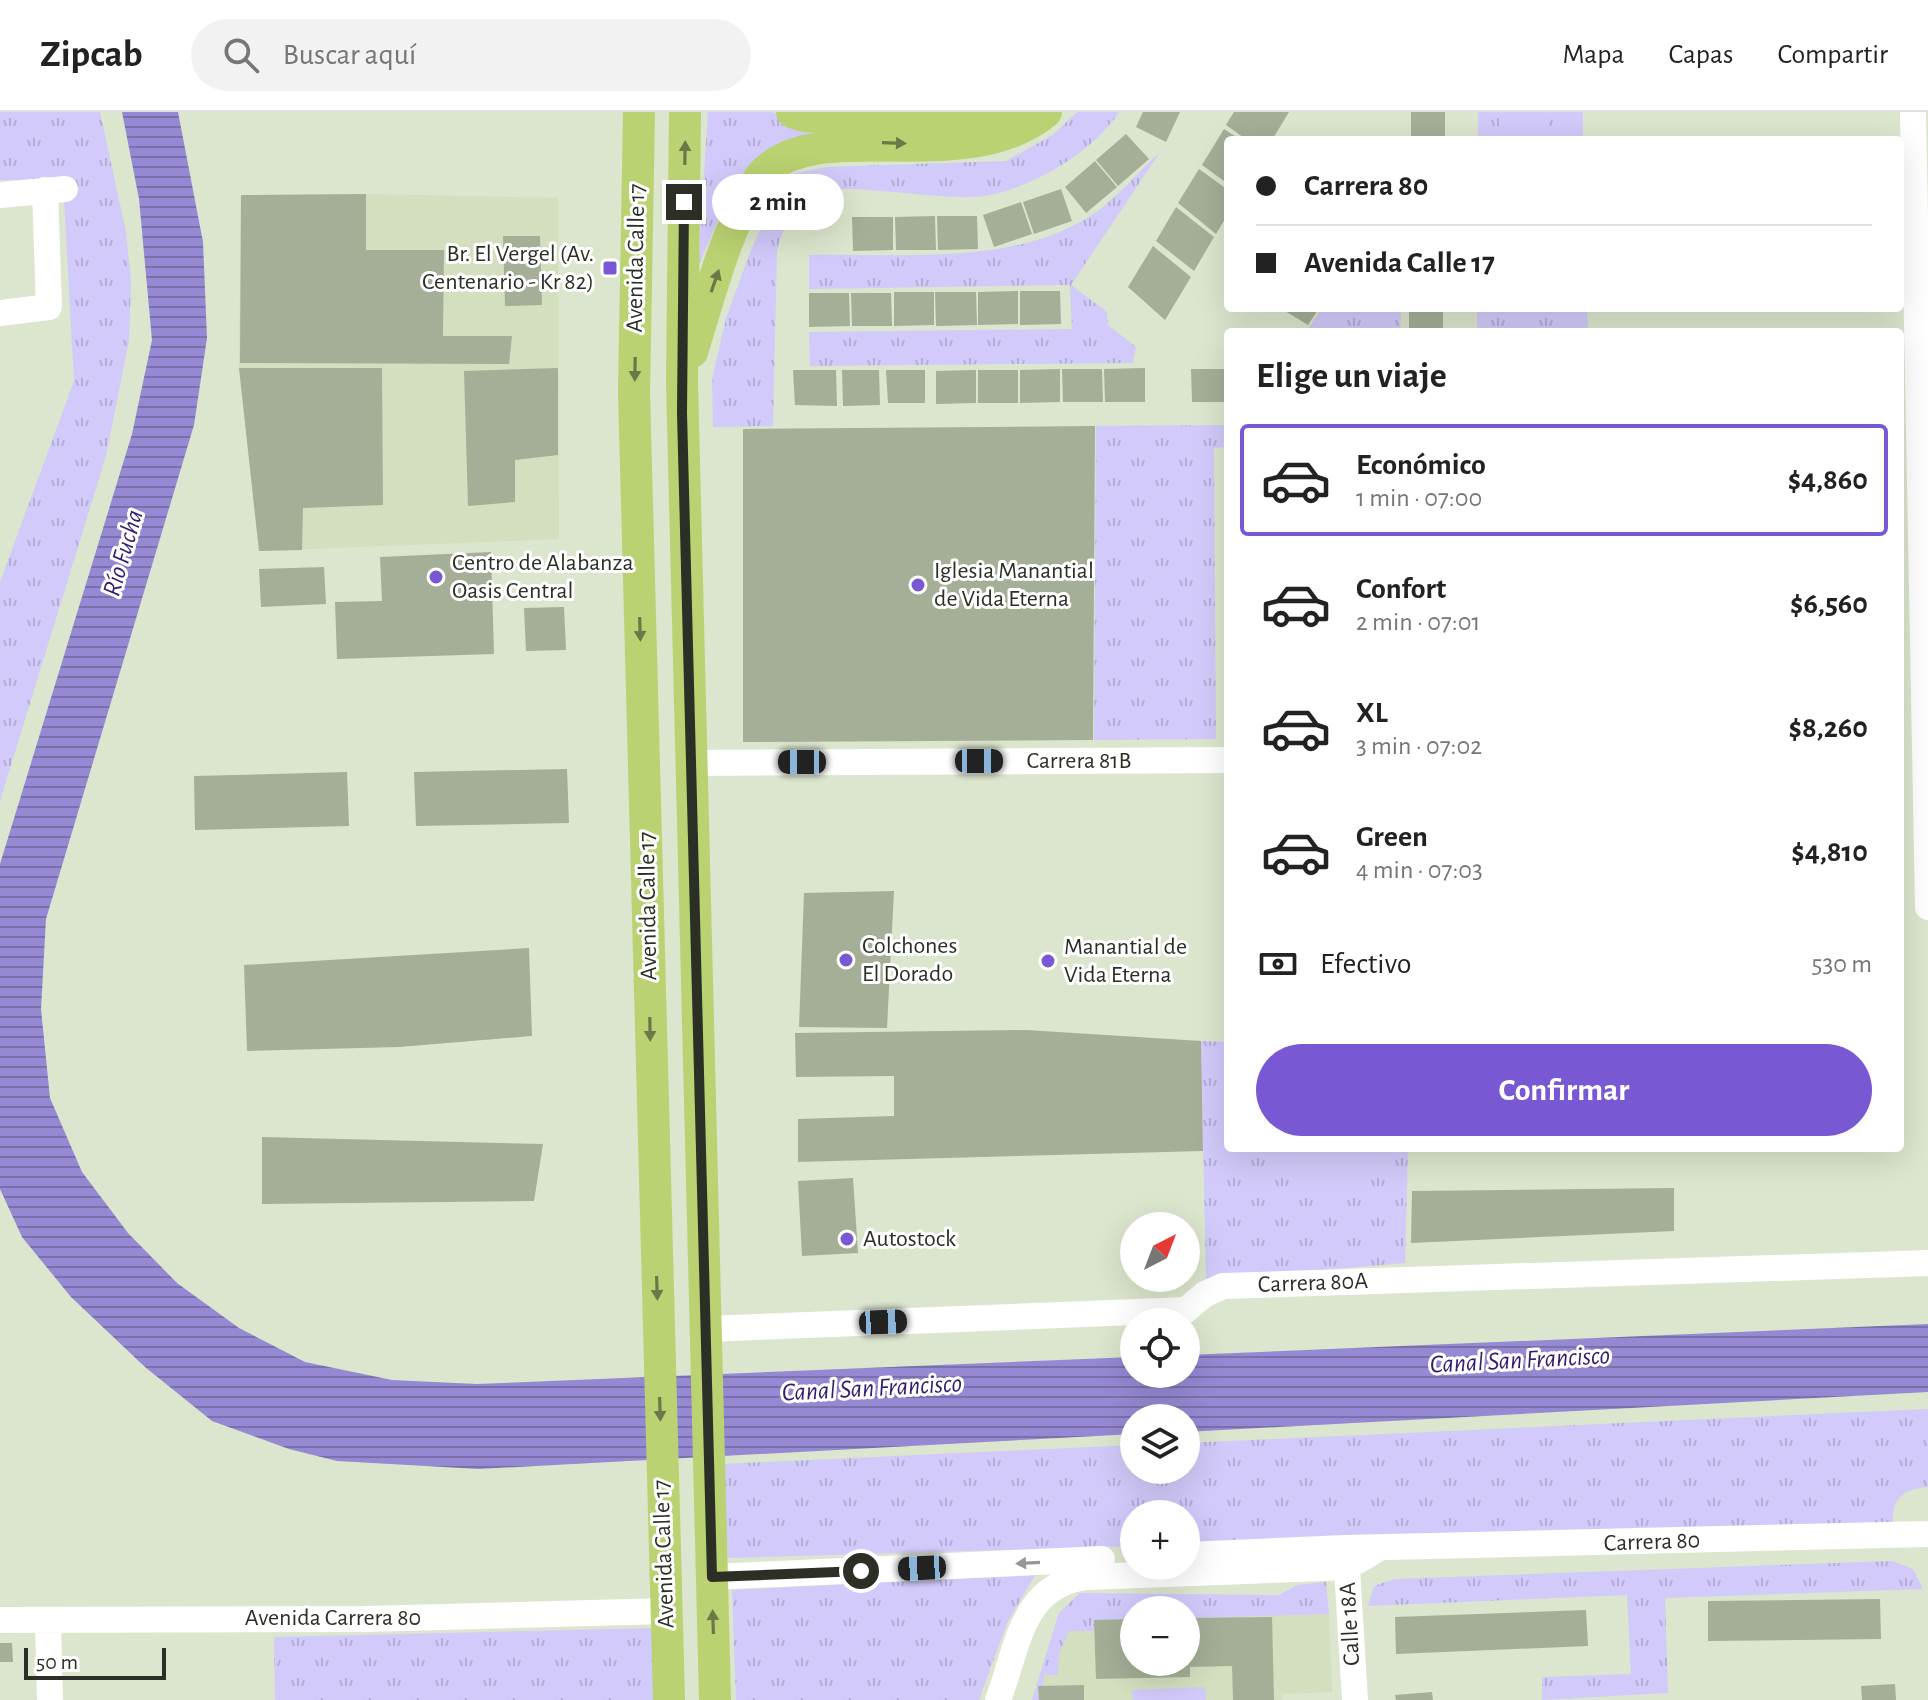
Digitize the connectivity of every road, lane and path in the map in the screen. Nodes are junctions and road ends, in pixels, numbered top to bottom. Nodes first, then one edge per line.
1 (685, 112) edge
2 (792, 112) edge
3 (999, 112) edge
4 (1046, 112) edge
5 (1913, 112) edge
6 (638, 116) edge
7 (0, 195) edge
8 (0, 313) edge
9 (682, 382) junction
10 (1916, 418) edge
11 (1924, 456) edge
12 (1224, 760) edge
13 (691, 763) junction
14 (1913, 763) edge
15 (1928, 907) edge
16 (1928, 1263) edge
17 (706, 1340) junction
18 (1928, 1534) edge
19 (1200, 1555) edge
20 (1346, 1557) junction
21 (1120, 1559) edge
22 (712, 1577) junction
23 (666, 1611) junction
24 (0, 1620) edge
25 (48, 1620) junction
26 (50, 1700) edge
27 (669, 1700) edge
28 (715, 1700) edge
29 (998, 1700) edge
30 (1355, 1700) edge

9 -> 1 main road, Avenida Calle 17
2 - 3 main road
9 -> 4 main road
5 - 10 street
6 -> 23 main road, Avenida Calle 17
7 - 8 street
9 - 13 main road, Avenida Calle 17
10 - 11 street
11 - 14 street
12 - 13 street, Carrera 81B
13 - 17 main road, Avenida Calle 17
14 - 15 street
16 - 17 street, Carrera 80A
17 - 22 main road, Avenida Calle 17
18 - 20 street, Carrera 80
19 - 20 street, Carrera 80
20 - 29 street, Carrera 80
20 - 30 street, Calle 18A
21 -> 22 street
28 -> 22 main road, Avenida Calle 17
23 - 25 street, Avenida Carrera 80
23 - 27 main road, Avenida Calle 17
24 - 25 street, Avenida Carrera 80
25 - 26 street

